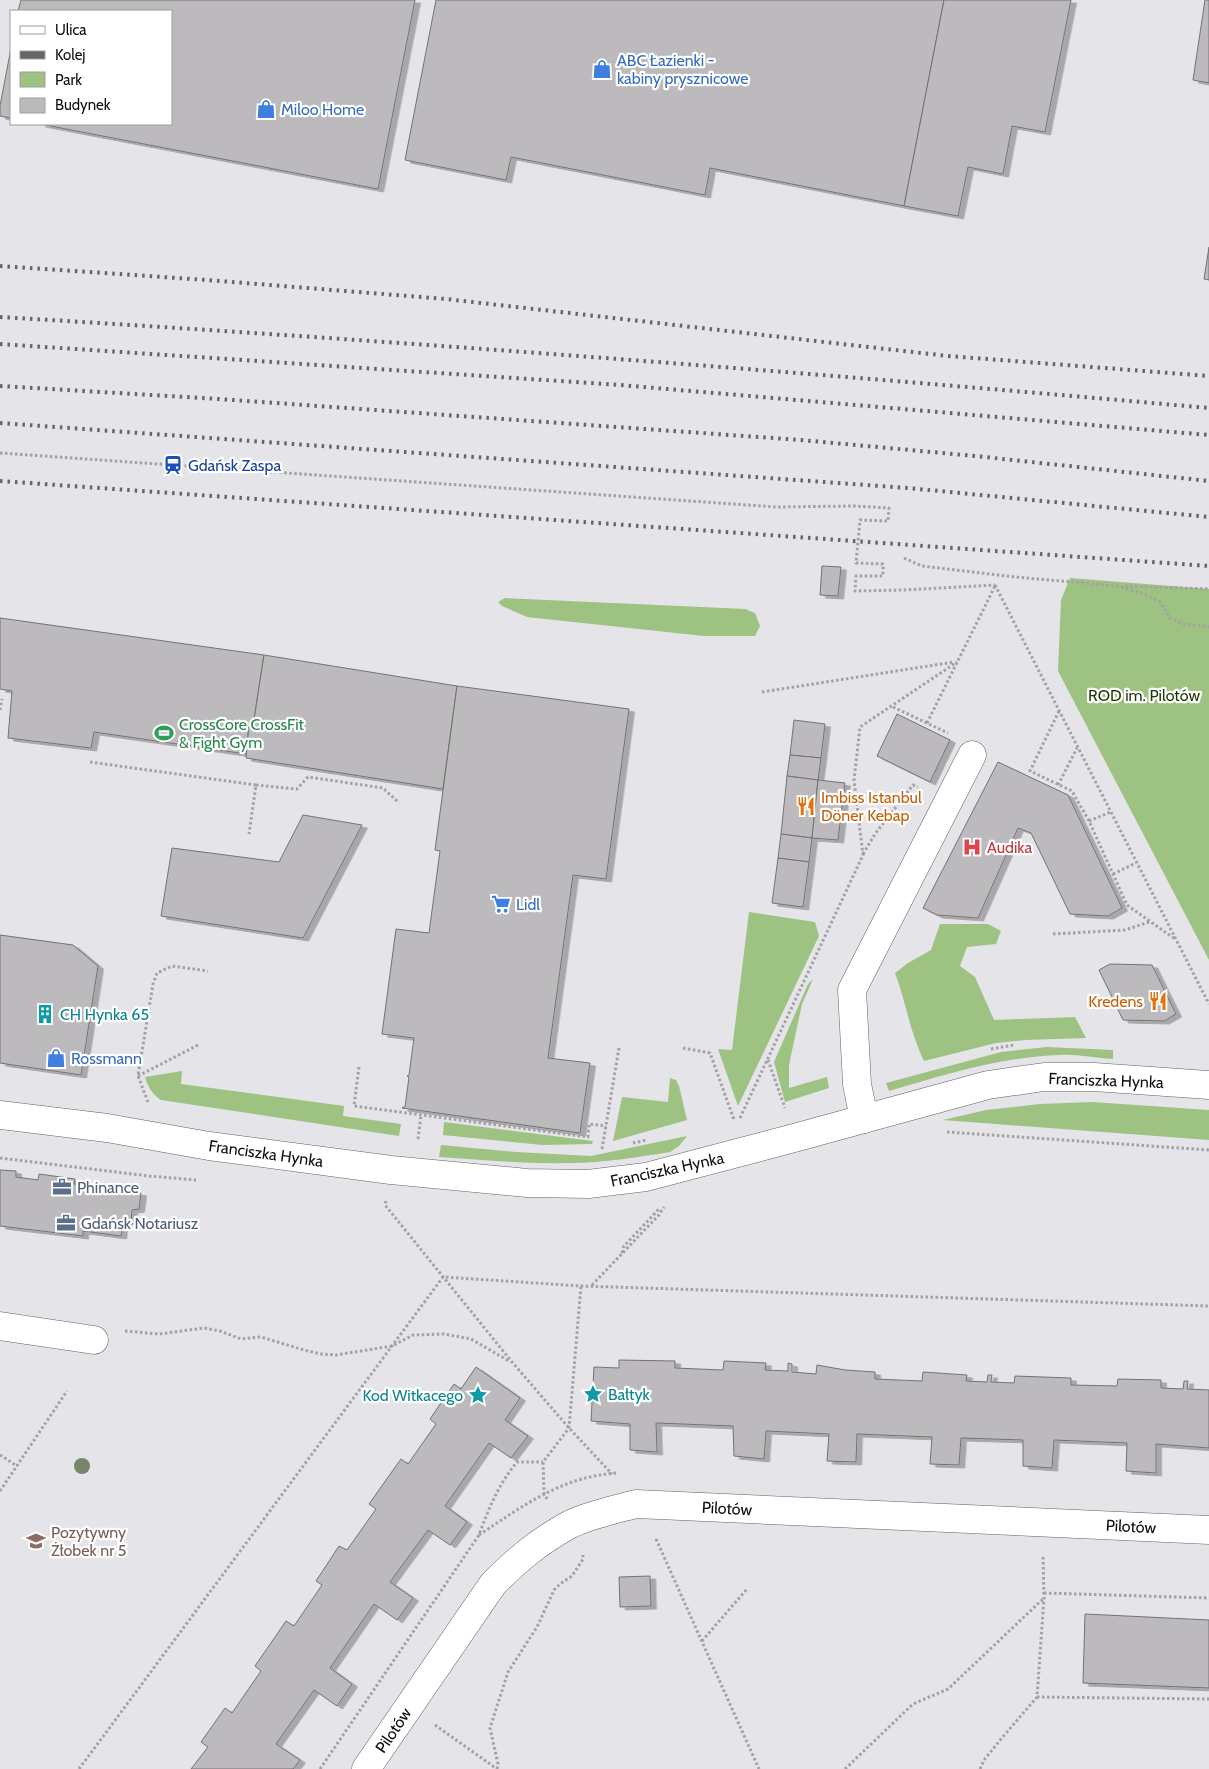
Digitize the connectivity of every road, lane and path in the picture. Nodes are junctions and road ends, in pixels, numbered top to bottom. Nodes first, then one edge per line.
1 (0, 453) edge
2 (904, 558) dead end
3 (995, 585) junction
4 (1118, 586) junction
5 (1209, 589) edge
6 (1209, 627) edge
7 (957, 662) junction
8 (762, 692) dead end
9 (2, 699) dead end
10 (893, 706) junction
11 (0, 710) edge
12 (1059, 711) junction
13 (928, 723) junction
14 (951, 735) dead end
15 (1077, 747) junction
16 (972, 755) dead end
17 (90, 762) dead end
18 (256, 785) junction
19 (1058, 785) junction
20 (921, 788) dead end
21 (399, 803) dead end
22 (1111, 812) junction
23 (1089, 821) junction
24 (249, 834) dead end
25 (863, 856) junction
26 (1136, 863) junction
27 (1113, 874) junction
28 (1150, 922) junction
29 (1053, 934) dead end
30 (1176, 940) junction
31 (208, 971) dead end
32 (1209, 1004) edge
33 (198, 1045) dead end
34 (619, 1048) dead end
35 (684, 1048) dead end
36 (768, 1059) junction
37 (359, 1067) dead end
38 (138, 1076) junction
39 (1209, 1085) edge
40 (149, 1105) dead end
41 (785, 1106) dead end
42 (0, 1115) edge
43 (421, 1115) junction
44 (864, 1118) junction
45 (739, 1119) dead end
46 (734, 1120) dead end
47 (606, 1126) junction
48 (939, 1132) dead end
49 (418, 1141) dead end
50 (602, 1150) dead end
51 (1209, 1150) edge
52 (2, 1156) edge
53 (201, 1180) dead end
54 (668, 1199) dead end
55 (385, 1205) dead end
56 (658, 1216) dead end
57 (622, 1255) junction
58 (443, 1277) junction
59 (581, 1286) junction
60 (592, 1286) junction
61 (1209, 1306) edge
62 (0, 1326) edge
63 (121, 1330) dead end
64 (94, 1340) dead end
65 (392, 1346) junction
66 (512, 1362) junction
67 (67, 1391) dead end
68 (569, 1428) junction
69 (0, 1455) edge
70 (543, 1462) dead end
71 (17, 1466) junction
72 (0, 1491) edge
73 (636, 1504) junction
74 (1043, 1522) junction
75 (1209, 1530) edge
76 (583, 1555) dead end
77 (747, 1589) dead end
78 (1044, 1593) junction
79 (1044, 1598) junction
80 (1209, 1598) edge
81 (702, 1641) junction
82 (1037, 1697) junction
83 (1209, 1699) edge
84 (409, 1706) junction
85 (79, 1769) edge
86 (320, 1769) edge
87 (366, 1769) edge
88 (497, 1769) edge
89 (759, 1769) edge
90 (845, 1769) edge
91 (980, 1769) edge

1 - 3 path
2 - 4 path
3 - 7 path
3 - 12 path
4 - 5 path
4 - 6 path
7 - 8 path
7 - 10 path
7 - 13 path
9 - 11 path
10 - 13 path
10 - 25 path
12 - 15 path
12 - 19 path
13 - 14 path
15 - 19 path
15 - 22 path
16 - 44 street
17 - 18 path
18 - 21 path
18 - 24 path
19 - 23 path
20 - 25 path
22 - 23 path
22 - 26 path
23 - 27 path
25 - 36 path
26 - 27 path
26 - 30 path
27 - 28 path
28 - 29 path
28 - 30 path
30 - 32 path
31 - 38 path
33 - 38 path
34 - 47 path
35 - 46 path
36 - 41 path
36 - 45 path
37 - 43 path
38 - 40 path
39 - 44 street, Franciszka Hynka
42 - 44 street, Franciszka Hynka
43 - 47 path
43 - 49 path
47 - 50 path
48 - 51 path
52 - 53 path
54 - 57 path
55 - 58 path
56 - 57 path
57 - 60 path
58 - 59 path
58 - 65 path
58 - 66 path
59 - 60 path
59 - 68 path
60 - 61 path
62 - 64 street
63 - 65 path
65 - 66 path
65 - 85 path
66 - 68 path
67 - 71 path
68 - 73 path
69 - 71 path
70 - 86 path
71 - 72 path
73 - 74 street, Pilotów
73 - 81 path
73 - 84 street, Pilotów
74 - 75 street, Pilotów
74 - 78 path
76 - 88 path
77 - 81 path
78 - 79 path
78 - 80 path
79 - 82 path
79 - 90 path
81 - 89 path
82 - 83 path
82 - 91 path
84 - 87 street, Pilotów
84 - 88 path

